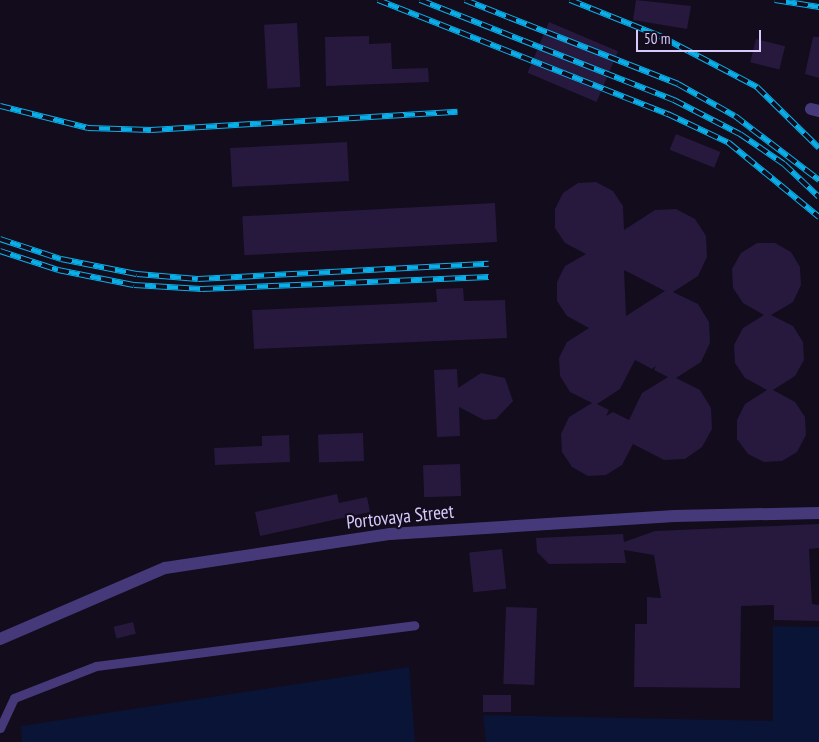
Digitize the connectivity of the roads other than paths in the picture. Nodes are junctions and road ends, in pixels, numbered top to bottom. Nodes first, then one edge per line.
1 (819, 513) edge
2 (414, 625) dead end
3 (0, 639) edge
4 (0, 728) edge

1 - 3 street, Portovaya Street
2 - 4 lane

